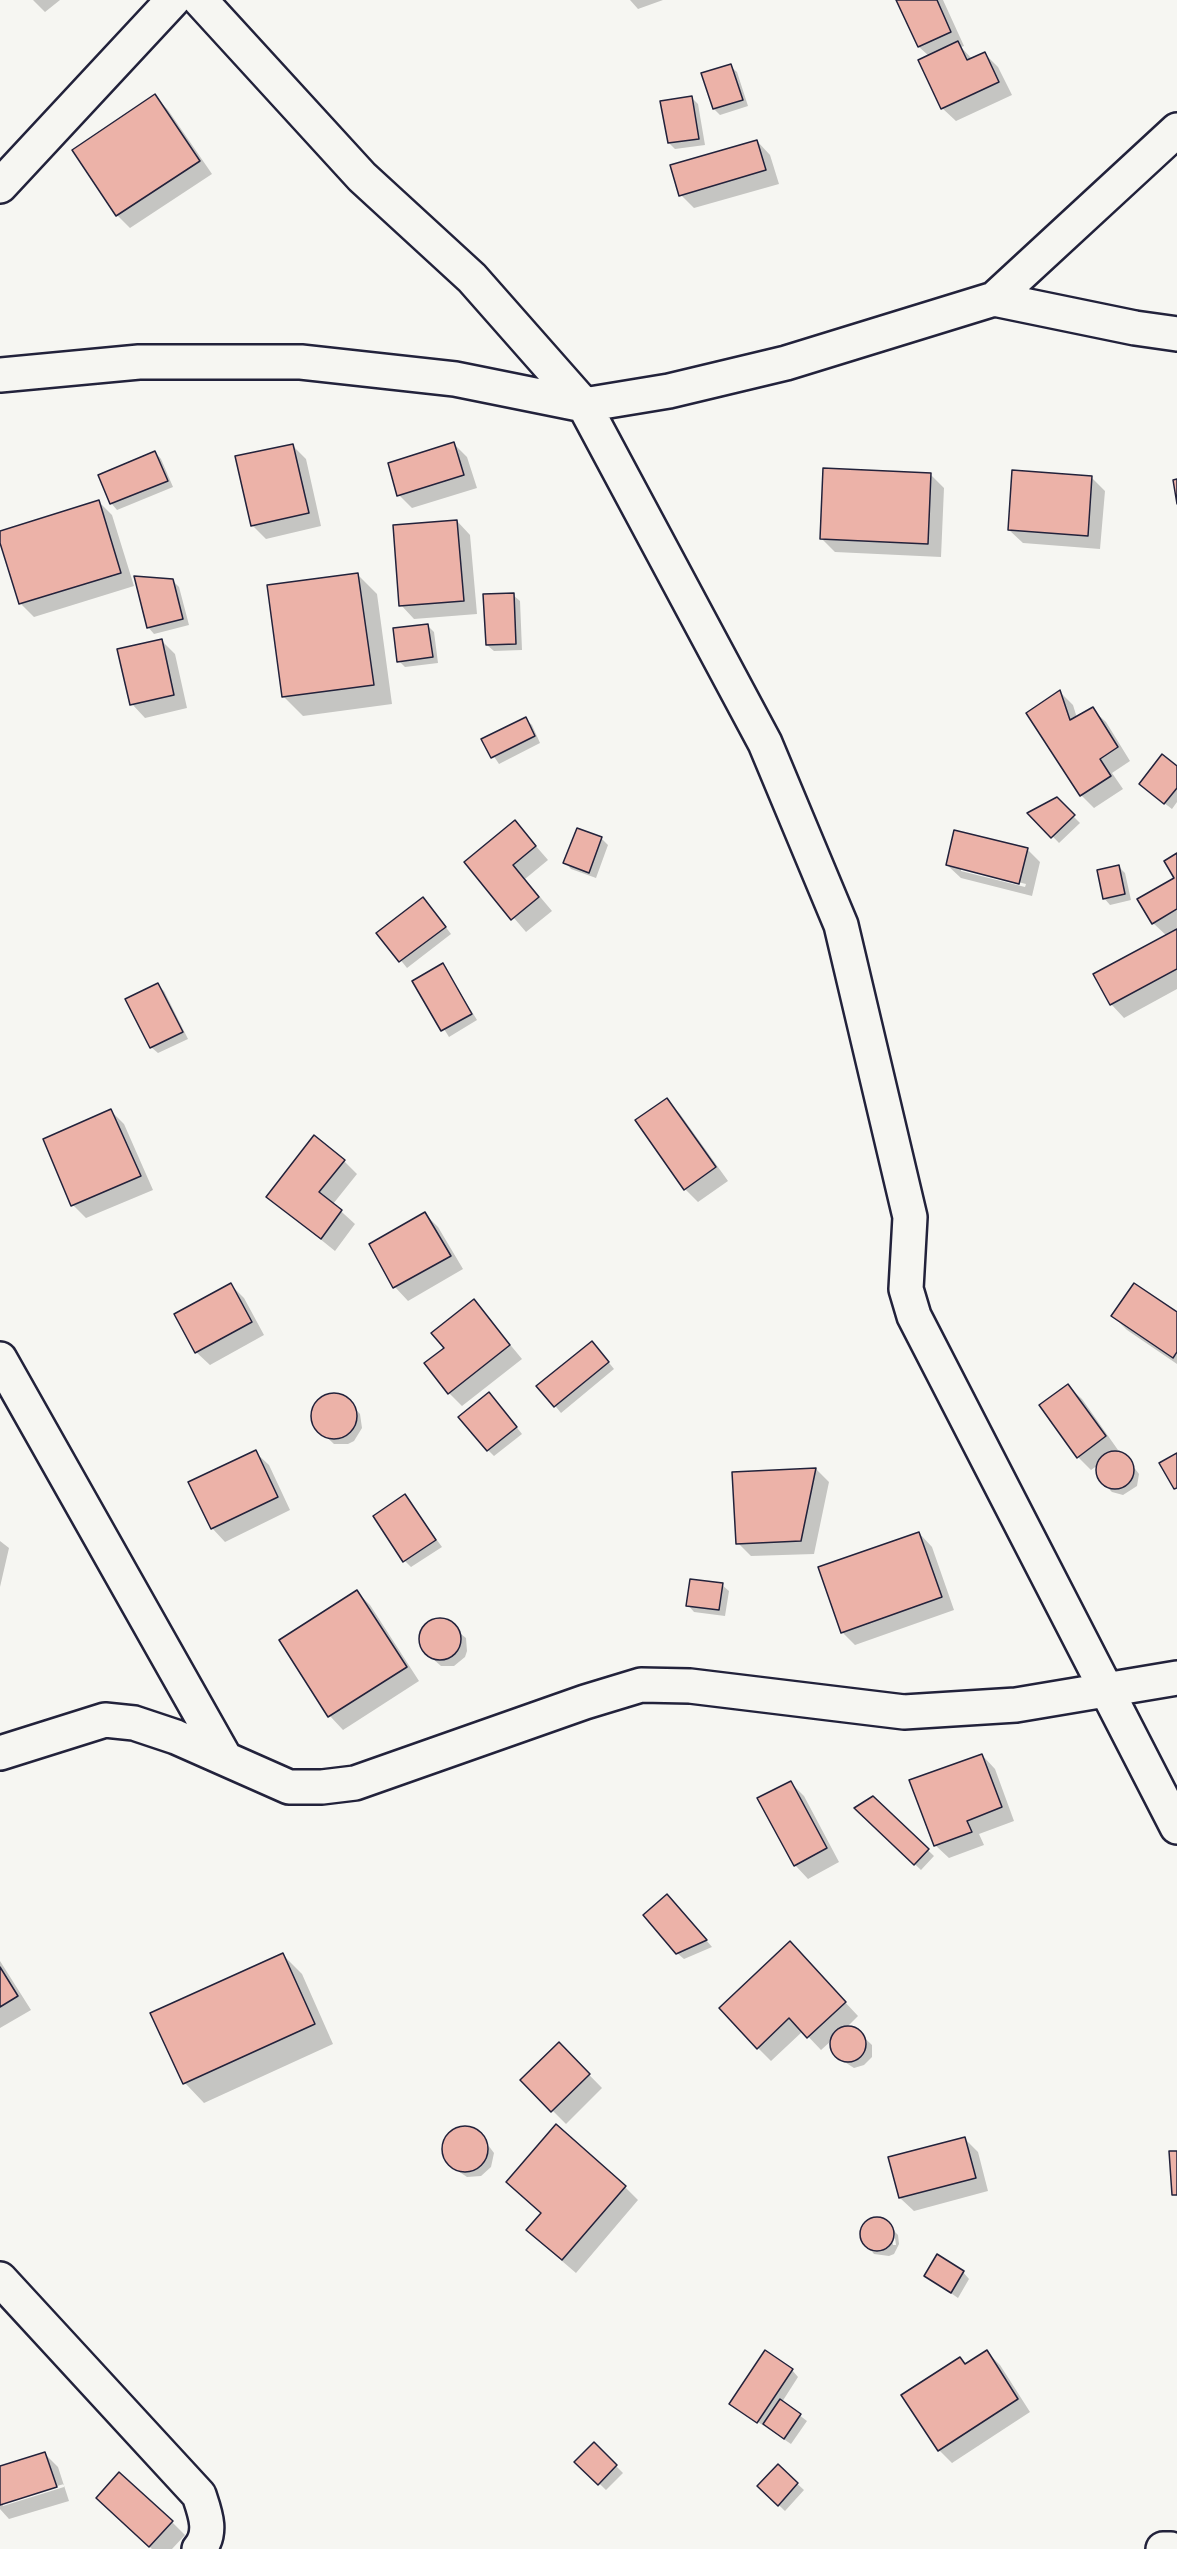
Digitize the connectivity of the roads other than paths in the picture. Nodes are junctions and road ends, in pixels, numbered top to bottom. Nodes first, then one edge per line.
1 (173, 0) edge
2 (200, 0) edge
3 (1177, 130) edge
4 (0, 186) edge
5 (994, 299) junction
6 (1177, 334) edge
7 (0, 375) edge
8 (584, 405) junction
9 (0, 1359) edge
10 (1177, 1678) edge
11 (1109, 1691) junction
12 (0, 1753) edge
13 (224, 1756) junction
14 (1177, 1827) edge
15 (0, 2279) edge
16 (199, 2549) edge
17 (1162, 2549) edge
18 (1171, 2549) edge

1 - 4 street
2 - 8 street
3 - 5 street
5 - 6 street
5 - 8 street
7 - 8 street
8 - 11 street
9 - 13 street
10 - 11 street
11 - 13 street
11 - 14 street
12 - 13 street
15 - 16 street
17 - 18 street

